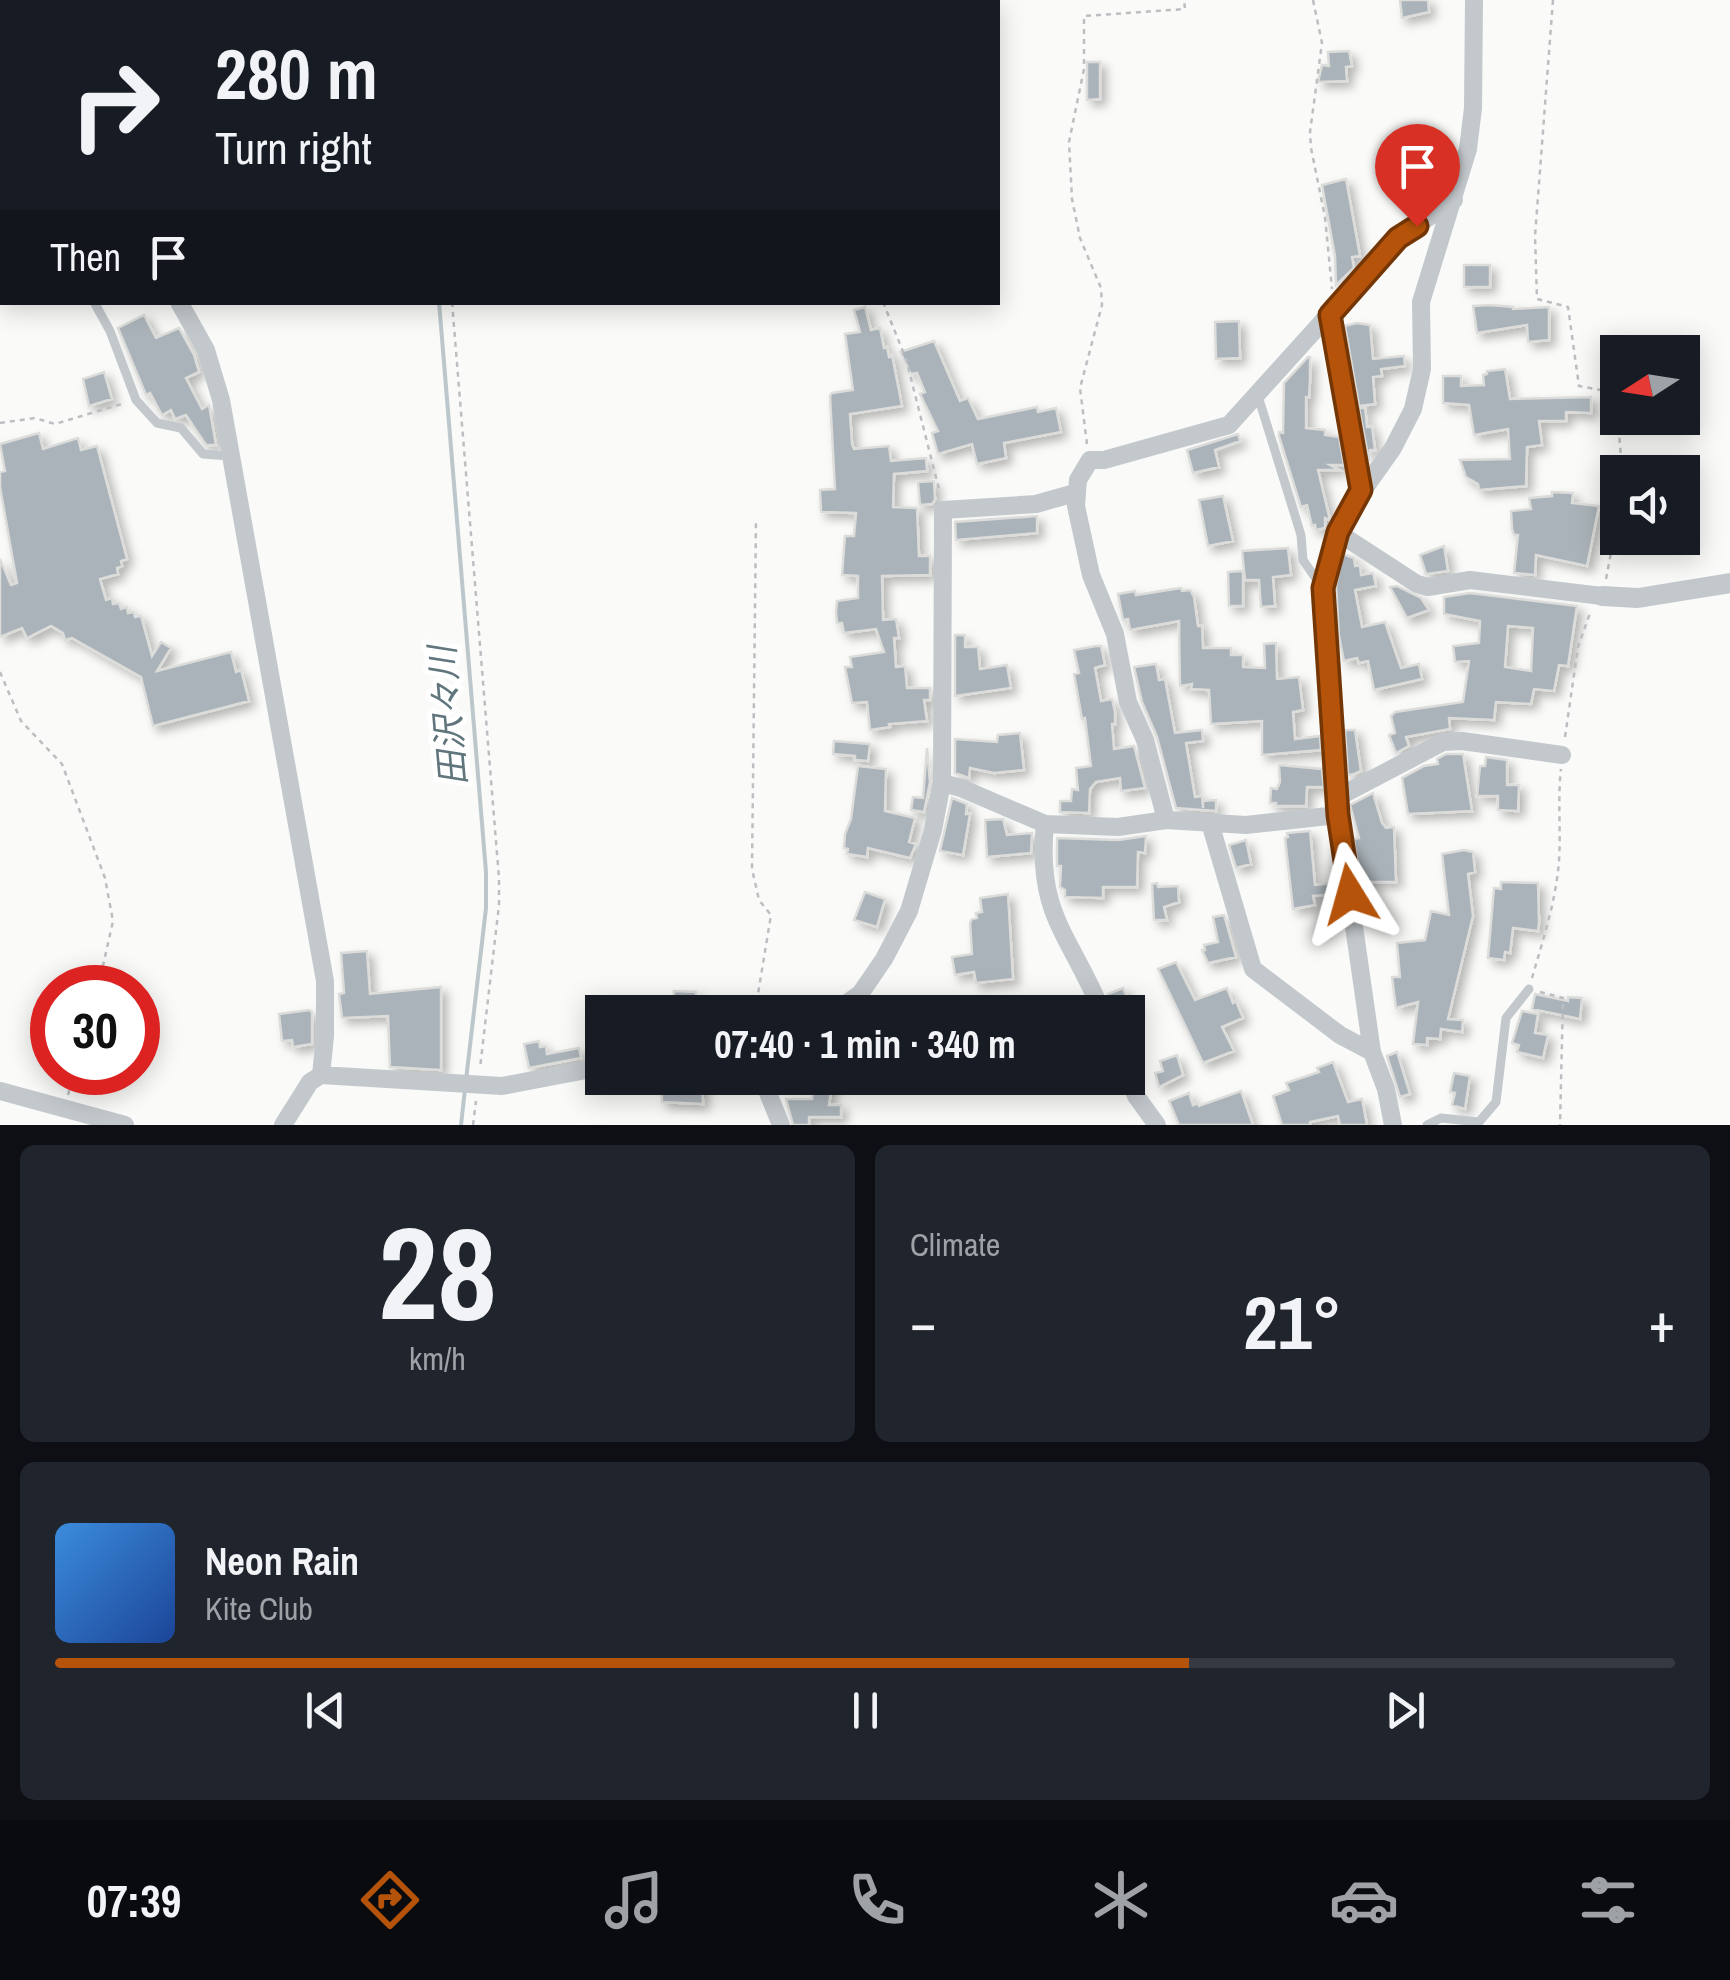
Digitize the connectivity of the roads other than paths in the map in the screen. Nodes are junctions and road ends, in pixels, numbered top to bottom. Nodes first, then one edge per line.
1 (1474, 0) edge
2 (1454, 200) junction
3 (96, 305) edge
4 (181, 305) edge
5 (1330, 315) junction
6 (1258, 396) junction
7 (231, 456) junction
8 (1361, 490) junction
9 (1075, 492) junction
10 (1338, 532) junction
11 (1730, 583) edge
12 (1323, 588) junction
13 (1602, 596) joint
14 (1562, 755) road end
15 (942, 784) junction
16 (1339, 805) junction
17 (1166, 820) junction
18 (1210, 823) junction
19 (1045, 824) junction
20 (1529, 988) road end
21 (859, 995) edge
22 (1093, 995) edge
23 (1372, 1052) junction
24 (585, 1070) edge
25 (320, 1076) junction
26 (0, 1091) edge
27 (769, 1095) edge
28 (1136, 1095) edge
29 (125, 1125) edge
30 (283, 1125) edge
31 (781, 1125) edge
32 (1157, 1125) edge
33 (1392, 1125) edge
34 (1427, 1125) edge

1 - 2 street
2 - 5 street
2 - 8 street
3 - 7 lane
4 - 7 street
5 - 6 street
5 - 8 street
6 - 9 street
6 - 12 lane
7 - 25 street
8 - 10 street
9 - 15 street
9 - 17 street
10 - 12 street
10 - 13 street
11 - 13 street
12 - 16 street
14 - 16 street
15 - 19 street
15 - 21 street
16 - 18 street
16 - 23 street
17 - 18 street
17 - 19 street
18 - 23 street
19 - 22 street
20 - 34 lane
23 - 33 street
24 - 25 street
25 - 30 street
26 - 29 street
27 - 31 street
28 - 32 street

